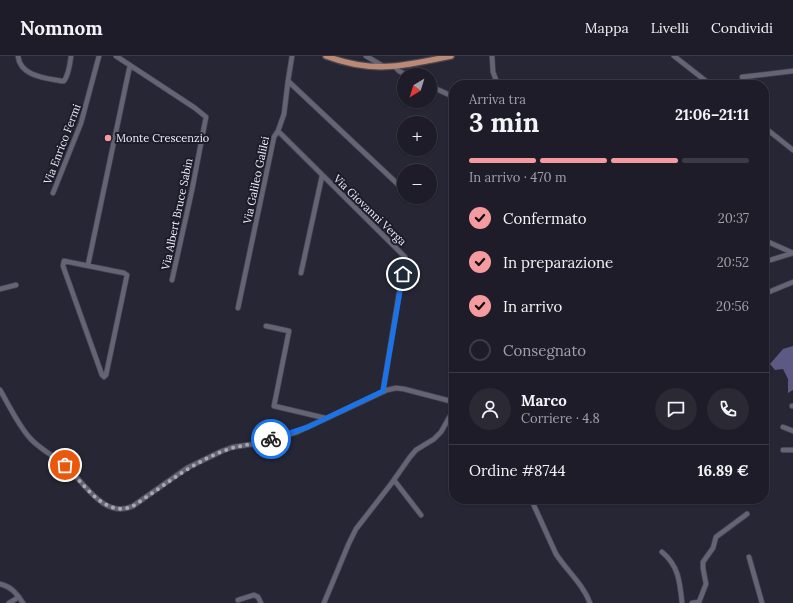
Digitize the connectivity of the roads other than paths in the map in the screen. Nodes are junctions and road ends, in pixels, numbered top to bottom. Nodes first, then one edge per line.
1 (18, 56) edge
2 (70, 56) edge
3 (99, 56) edge
4 (116, 56) edge
5 (292, 56) edge
6 (326, 56) edge
7 (366, 56) edge
8 (451, 56) edge
9 (492, 56) edge
10 (674, 56) edge
11 (130, 65) junction
12 (395, 67) joint
13 (385, 68) junction
14 (793, 71) edge
15 (742, 77) dead end
16 (496, 80) edge
17 (705, 80) edge
18 (288, 81) junction
19 (437, 89) edge
20 (449, 95) edge
21 (278, 131) junction
22 (769, 131) edge
23 (793, 150) edge
24 (322, 176) junction
25 (397, 183) edge
26 (53, 192) dead end
27 (769, 242) edge
28 (793, 253) edge
29 (769, 260) edge
30 (88, 265) junction
31 (301, 273) dead end
32 (172, 280) dead end
33 (793, 282) edge
34 (16, 286) dead end
35 (0, 289) edge
36 (769, 292) edge
37 (238, 308) dead end
38 (266, 326) dead end
39 (0, 390) edge
40 (383, 391) junction
41 (449, 401) edge
42 (325, 418) junction
43 (449, 418) edge
44 (783, 427) dead end
45 (793, 431) edge
46 (783, 450) dead end
47 (793, 450) edge
48 (394, 480) junction
49 (533, 504) edge
50 (747, 514) dead end
51 (421, 515) dead end
52 (662, 552) dead end
53 (749, 557) dead end
54 (0, 584) edge
55 (19, 597) junction
56 (238, 600) dead end
57 (9, 603) edge
58 (23, 603) edge
59 (261, 603) edge
60 (324, 603) edge
61 (590, 603) edge
62 (682, 603) edge
63 (692, 603) edge
64 (762, 603) edge

1 - 2 street
3 - 26 street, Via Enrico Fermi
4 - 11 street, Via Albert Bruce Sabin
5 - 18 street, Via Galileo Galilei
6 - 13 main road
7 - 13 street
8 - 12 main road
9 - 16 street
10 - 17 street
11 - 30 street
11 - 32 street, Via Albert Bruce Sabin
12 - 13 main road
14 - 15 street
18 - 21 street, Via Galileo Galilei
18 - 25 street
19 - 20 street
21 - 24 street, Via Giovanni Verga
21 - 37 street, Via Galileo Galilei
22 - 23 street
24 - 31 street
24 - 40 street, Via Giovanni Verga
27 - 28 street
28 - 29 street
30 - 30 street
33 - 36 street
34 - 35 street
38 - 42 street
39 - 42 street
40 - 41 street
40 - 42 street
43 - 48 street
44 - 45 street
46 - 47 street
48 - 51 street
48 - 60 street
49 - 61 street
50 - 63 street
52 - 62 street
53 - 64 street
54 - 55 street
55 - 57 street
55 - 58 street
56 - 59 street

